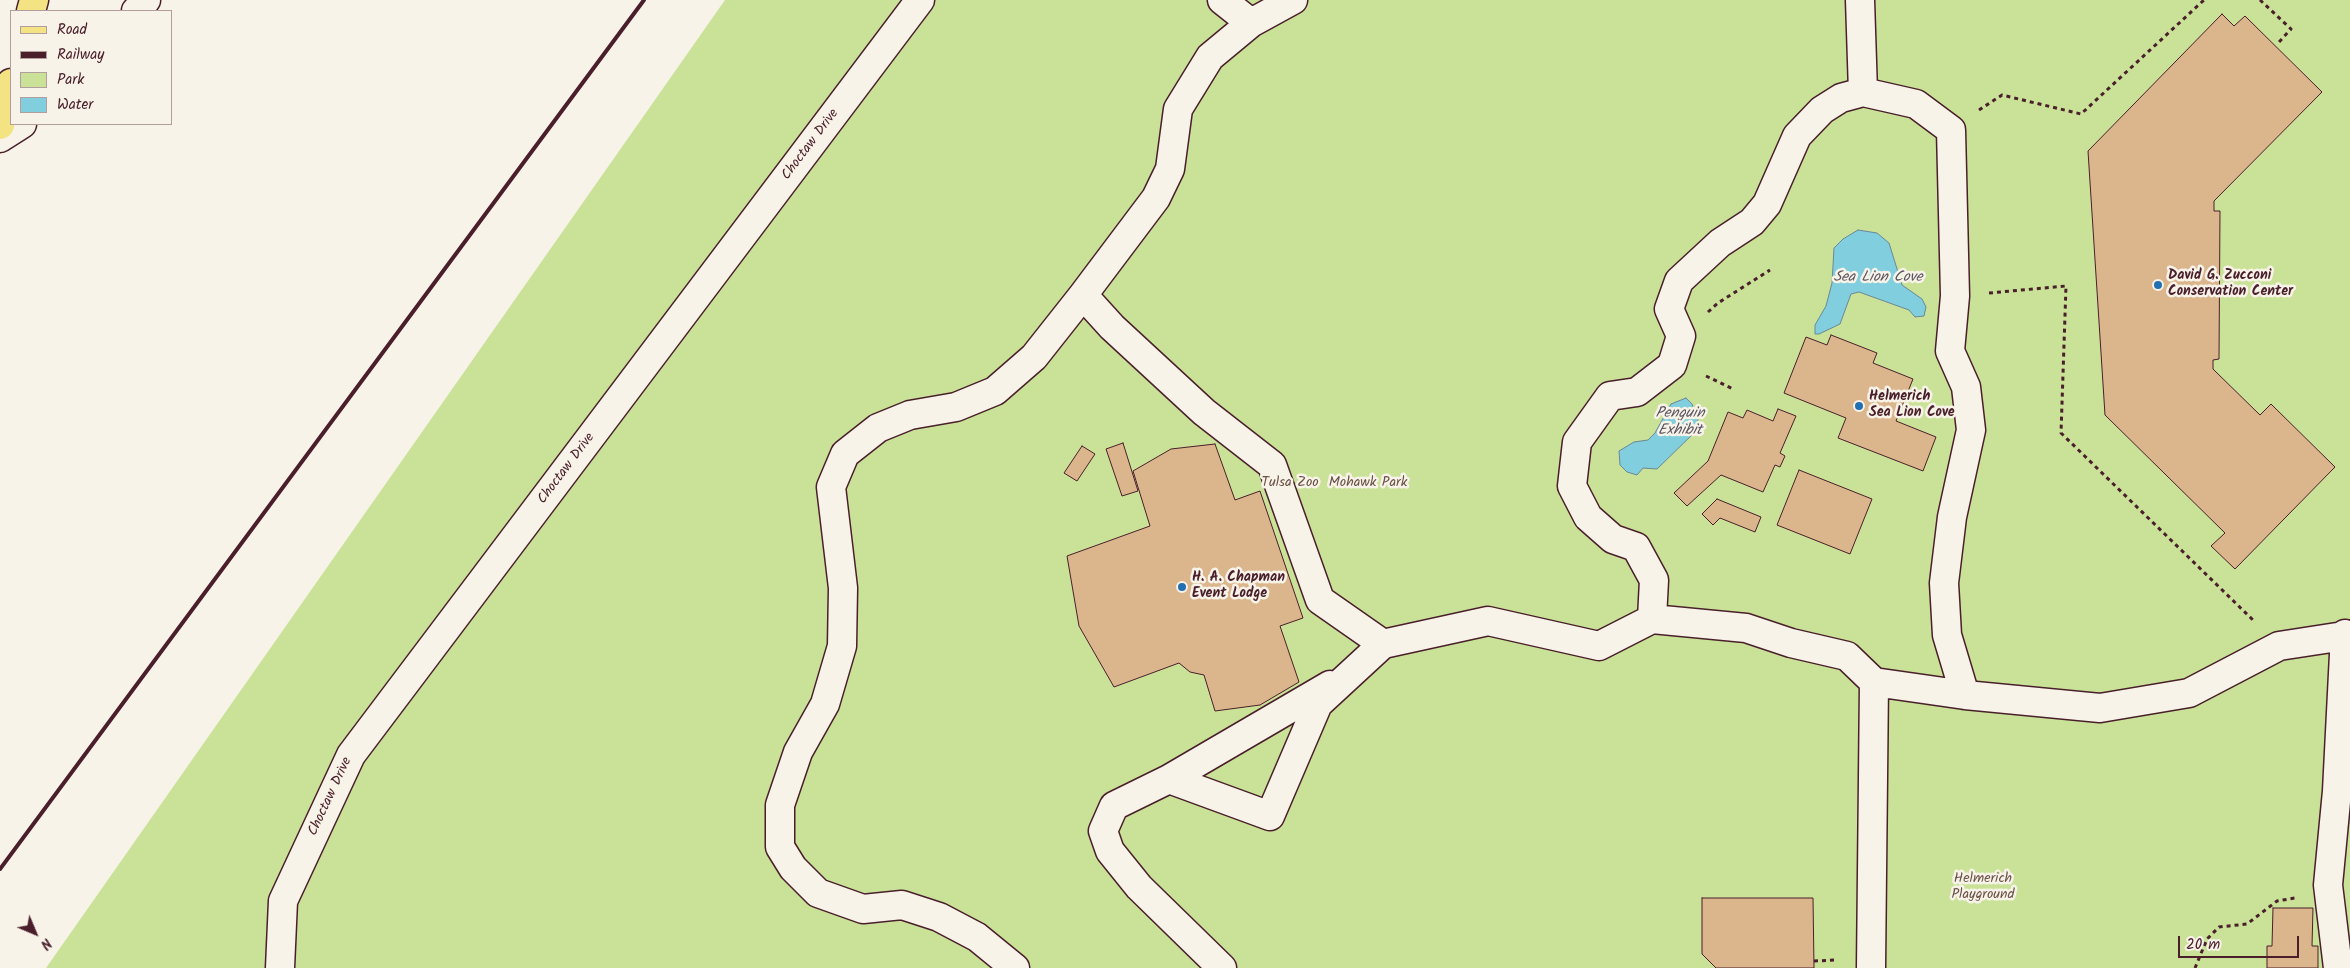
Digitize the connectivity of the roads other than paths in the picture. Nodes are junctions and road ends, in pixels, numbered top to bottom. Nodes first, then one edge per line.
1 (146, 0) edge
2 (920, 0) edge
3 (1222, 0) edge
4 (1293, 0) edge
5 (1860, 0) edge
6 (137, 10) edge
7 (1251, 23) junction
8 (10, 87) edge
9 (1863, 92) junction
10 (0, 125) edge
11 (20, 125) edge
12 (0, 138) edge
13 (1083, 295) junction
14 (1652, 619) junction
15 (2347, 635) edge
16 (1383, 644) junction
17 (1354, 670) junction
18 (1874, 682) junction
19 (1965, 695) junction
20 (1170, 779) junction
21 (280, 968) edge
22 (1015, 968) edge
23 (1222, 968) edge
24 (1871, 968) edge
25 (2338, 968) edge

1 - 6 street
2 - 21 street, Choctaw Drive
3 - 7 street
4 - 7 street
5 - 9 street
7 - 13 street
8 - 10 main road
9 - 14 street
9 - 19 street
11 - 12 street
13 - 16 street
13 - 22 street
14 - 16 street
14 - 18 street
15 - 19 street
15 - 25 street
16 - 17 street
17 - 20 street
17 - 20 street
18 - 19 street
18 - 24 street
20 - 23 street

